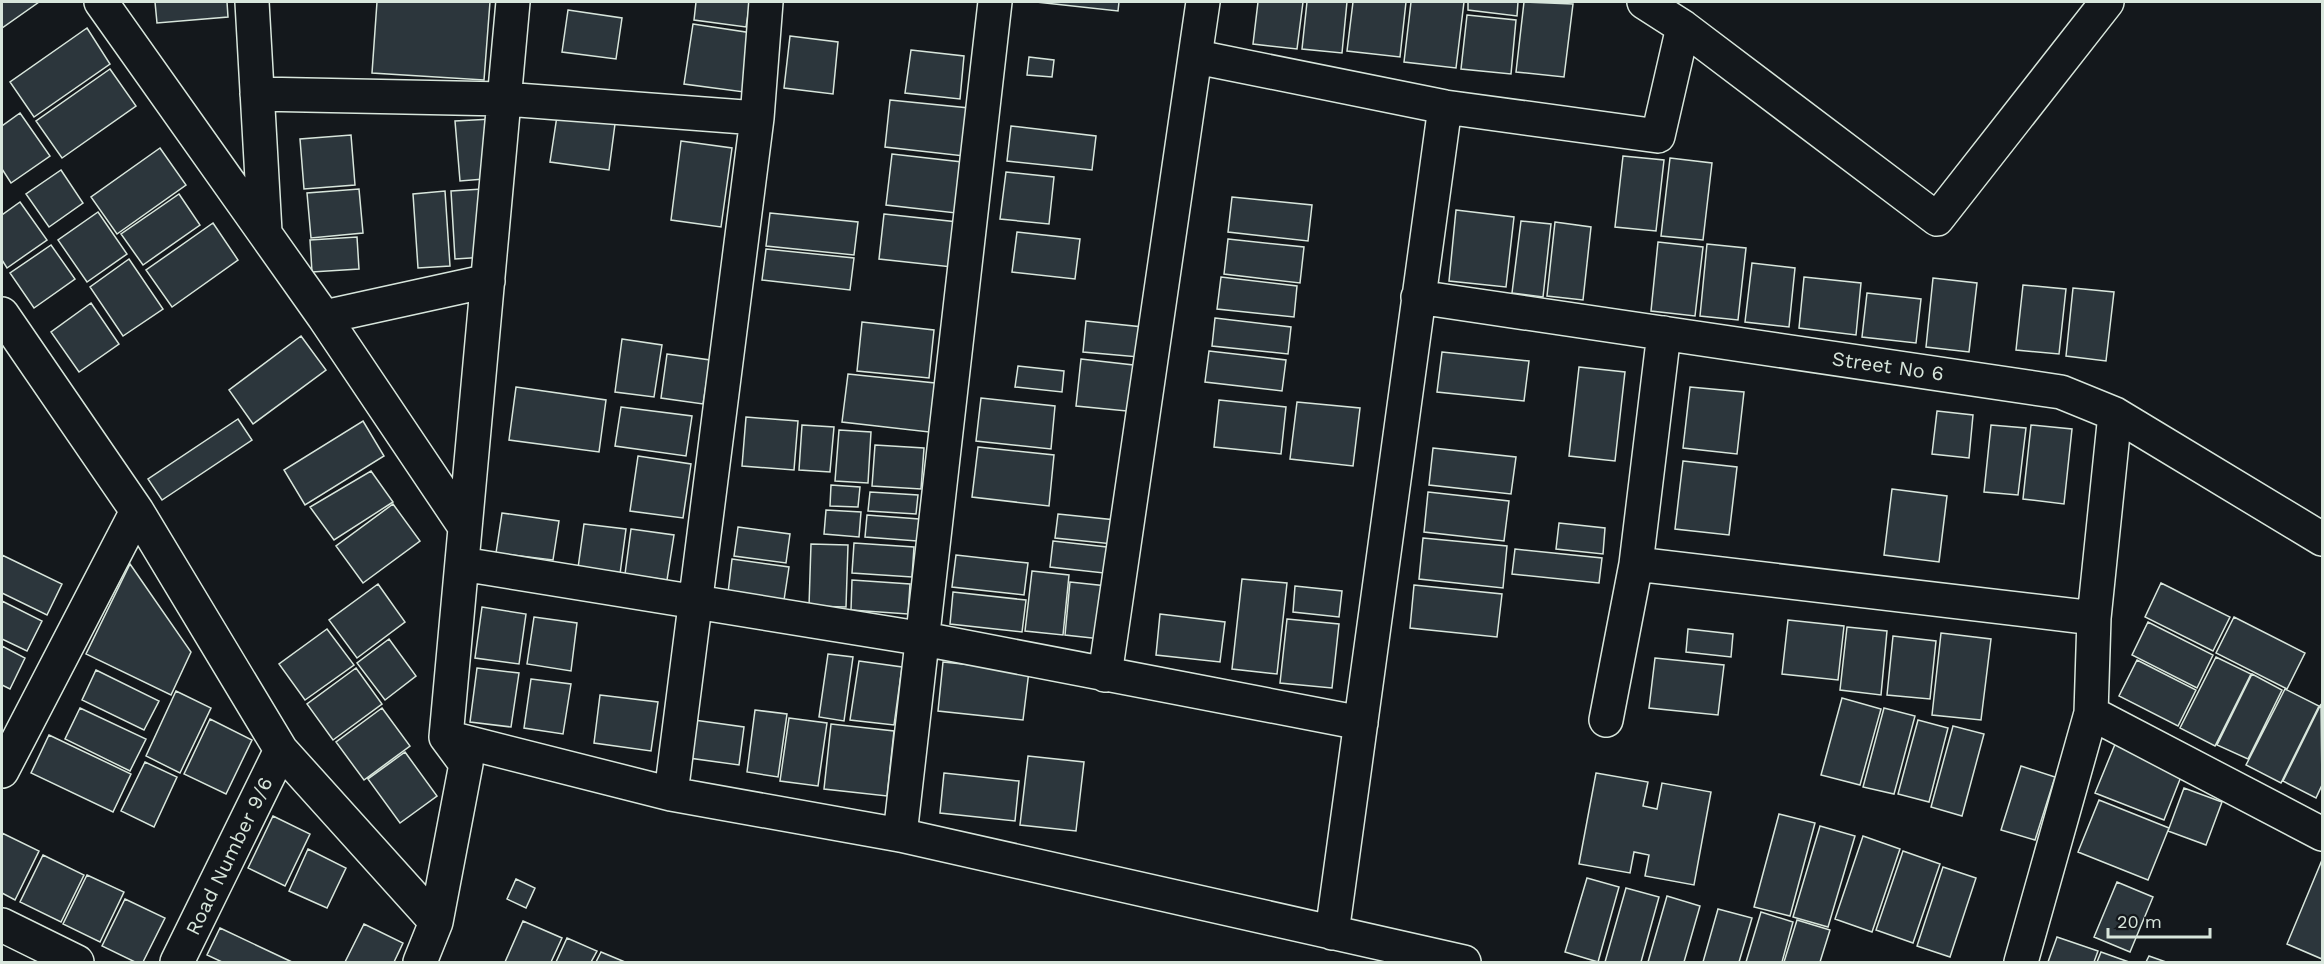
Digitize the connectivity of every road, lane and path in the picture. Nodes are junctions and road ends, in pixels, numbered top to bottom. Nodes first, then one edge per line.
1 (101, 2) edge
2 (252, 2) edge
3 (513, 2) edge
4 (766, 2) edge
5 (995, 2) edge
6 (1203, 2) edge
7 (1644, 2) edge
8 (2107, 2) edge
9 (1683, 27) junction
10 (1197, 57) junction
11 (257, 94) junction
12 (504, 99) junction
13 (1445, 107) junction
14 (758, 118) junction
15 (264, 232) junction
16 (488, 281) junction
17 (1418, 297) junction
18 (2, 314) edge
19 (324, 317) junction
20 (1665, 333) junction
21 (2115, 414) junction
22 (138, 511) junction
23 (465, 527) junction
24 (2322, 539) edge
25 (462, 564) junction
26 (1636, 564) junction
27 (695, 601) junction
28 (2094, 618) junction
29 (924, 639) junction
30 (1105, 675) junction
31 (2091, 713) junction
32 (1606, 720) dead end
33 (1361, 723) junction
34 (446, 737) junction
35 (281, 750) junction
36 (2, 771) edge
37 (671, 794) junction
38 (2322, 834) edge
39 (900, 836) junction
40 (436, 922) junction
41 (2, 925) edge
42 (1332, 933) junction
43 (77, 963) edge
44 (177, 963) edge
45 (420, 963) edge
46 (1464, 963) edge
47 (2021, 963) edge

1 - 15 street
2 - 11 street
3 - 12 street
4 - 14 street
5 - 29 street
6 - 10 street
7 - 9 street
8 - 9 street
9 - 13 street
10 - 13 street
10 - 30 street
11 - 12 street
11 - 15 street
12 - 14 street
12 - 16 street
13 - 17 street
14 - 27 street
15 - 19 street
16 - 19 street
16 - 23 street
17 - 20 street, Street No 6
17 - 33 street
18 - 22 street
19 - 23 street
20 - 21 street, Street No 6
20 - 26 street
21 - 24 street, Street No 6
21 - 28 street
22 - 35 street
22 - 36 street
23 - 25 street
25 - 27 street
25 - 34 street
26 - 28 street
26 - 32 street
27 - 29 street
27 - 37 street
28 - 31 street
29 - 30 street
29 - 39 street
30 - 33 street
31 - 38 street
31 - 47 street
33 - 42 street
34 - 37 street
34 - 40 street
35 - 40 street
35 - 44 street, Road Number 9/6
37 - 39 street
39 - 42 street
40 - 45 street
41 - 43 street
42 - 46 street

